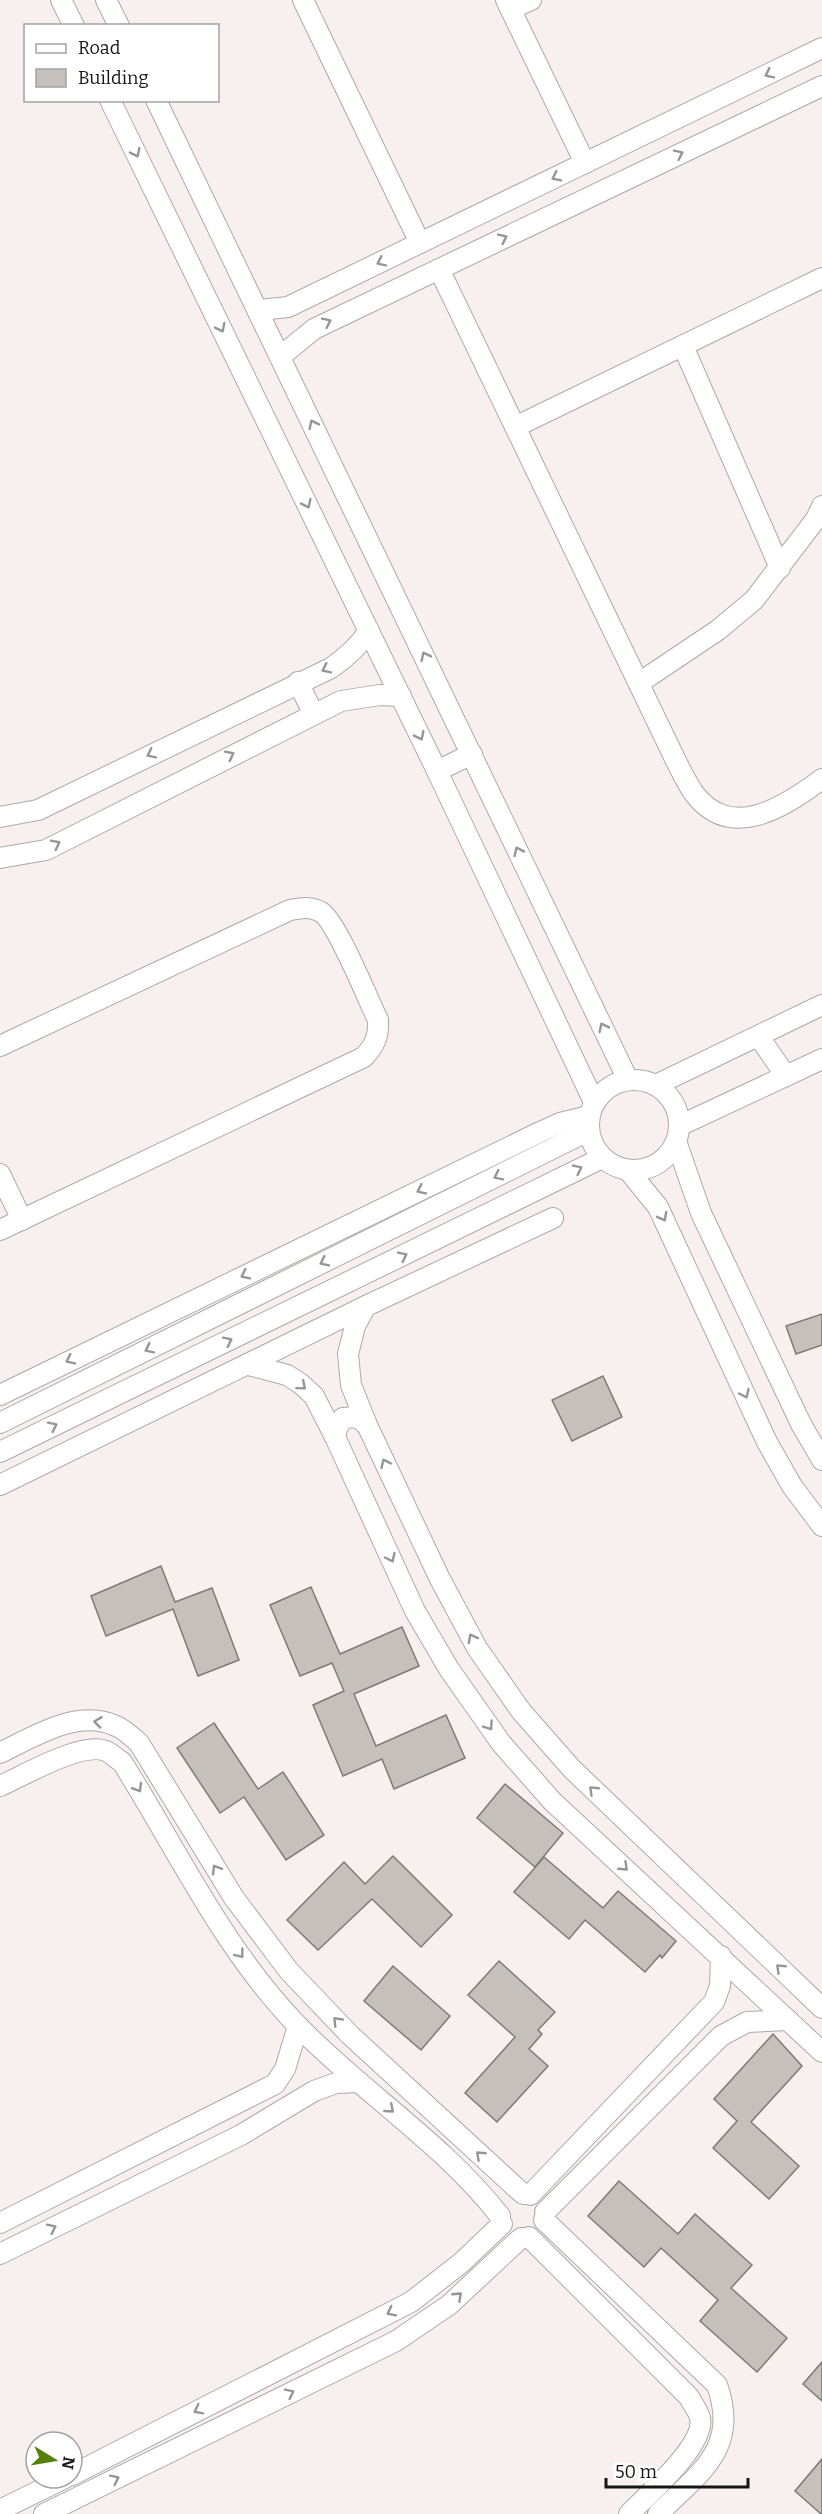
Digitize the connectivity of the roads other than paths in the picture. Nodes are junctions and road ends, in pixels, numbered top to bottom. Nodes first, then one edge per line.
1 (61, 0) edge
2 (106, 0) edge
3 (303, 0) edge
4 (531, 0) edge
5 (509, 5) edge
6 (73, 24) edge
7 (118, 24) edge
8 (822, 48) edge
9 (822, 86) edge
10 (111, 102) edge
11 (157, 102) edge
12 (585, 163) junction
13 (420, 243) junction
14 (439, 269) junction
15 (822, 278) edge
16 (259, 310) junction
17 (683, 346) junction
18 (281, 356) junction
19 (515, 427) junction
20 (822, 506) edge
21 (780, 568) junction
22 (369, 631) junction
23 (298, 682) junction
24 (639, 684) junction
25 (401, 696) junction
26 (313, 713) junction
27 (472, 754) junction
28 (437, 771) junction
29 (822, 779) edge
30 (0, 817) edge
31 (0, 858) edge
32 (822, 1005) edge
33 (759, 1037) junction
34 (0, 1046) edge
35 (822, 1059) edge
36 (786, 1076) junction
37 (628, 1080) junction
38 (656, 1085) junction
39 (591, 1116) junction
40 (678, 1133) junction
41 (602, 1158) junction
42 (628, 1170) junction
43 (0, 1174) edge
44 (553, 1218) dead end
45 (22, 1220) junction
46 (0, 1230) edge
47 (366, 1306) junction
48 (249, 1365) junction
49 (0, 1395) edge
50 (0, 1423) edge
51 (367, 1425) junction
52 (335, 1437) junction
53 (0, 1452) edge
54 (822, 1460) edge
55 (0, 1485) edge
56 (822, 1527) edge
57 (0, 1753) edge
58 (0, 1786) edge
59 (721, 1956) junction
60 (822, 2008) edge
61 (698, 2018) junction
62 (788, 2020) junction
63 (298, 2026) junction
64 (717, 2040) junction
65 (822, 2052) edge
66 (359, 2082) junction
67 (275, 2084) junction
68 (290, 2104) junction
69 (526, 2194) junction
70 (545, 2216) junction
71 (501, 2220) junction
72 (0, 2223) edge
73 (525, 2238) junction
74 (0, 2254) edge
75 (222, 2398) junction
76 (233, 2421) junction
77 (84, 2469) edge
78 (41, 2490) edge
79 (67, 2508) edge
80 (0, 2510) edge
81 (44, 2514) edge
82 (629, 2514) edge
83 (658, 2514) edge

1 - 6 street
2 - 7 street
3 - 13 street
4 - 5 street
5 - 12 street
8 -> 12 street
14 -> 9 street
10 -> 22 street
11 - 16 street
12 -> 13 street
13 -> 16 street
18 -> 14 street
14 - 19 street
15 - 17 street
16 - 18 street
17 - 19 street
17 - 21 street
27 -> 18 street
19 - 24 street
20 - 21 street
21 - 24 street
22 -> 23 street
22 - 25 street
23 - 26 street
23 -> 30 street
24 - 29 street
25 - 26 street
25 -> 28 street
31 -> 26 street
27 - 28 street
37 -> 27 street
28 - 39 street
32 - 33 street
33 - 36 street
33 - 38 street
34 - 45 street
35 - 36 street
36 - 40 street
37 - 38 street
37 - 39 street
38 - 40 street
39 - 41 street
39 -> 49 street
39 -> 50 street
40 - 42 street
40 - 54 street
41 - 42 street
53 -> 41 street
42 -> 56 street
43 - 45 street
44 - 47 street
45 - 46 street
47 - 48 street
47 - 51 street
48 -> 52 street
48 - 55 street
51 - 52 street
60 -> 51 street
52 -> 59 street
69 -> 57 street
58 -> 63 street
59 - 61 street
59 - 62 street
61 - 64 street
61 - 69 street
62 - 64 street
62 - 65 street
63 - 66 street
63 - 67 street
64 - 70 street
66 - 68 street
66 -> 71 street
67 - 68 street
67 - 72 street
74 -> 68 street
69 - 70 street
69 - 71 street
70 - 73 street
70 - 83 street
71 - 73 street
71 -> 75 street
76 -> 73 street
73 - 82 street
75 - 76 street
75 -> 77 street
79 -> 76 street
78 - 80 street
79 - 81 street

